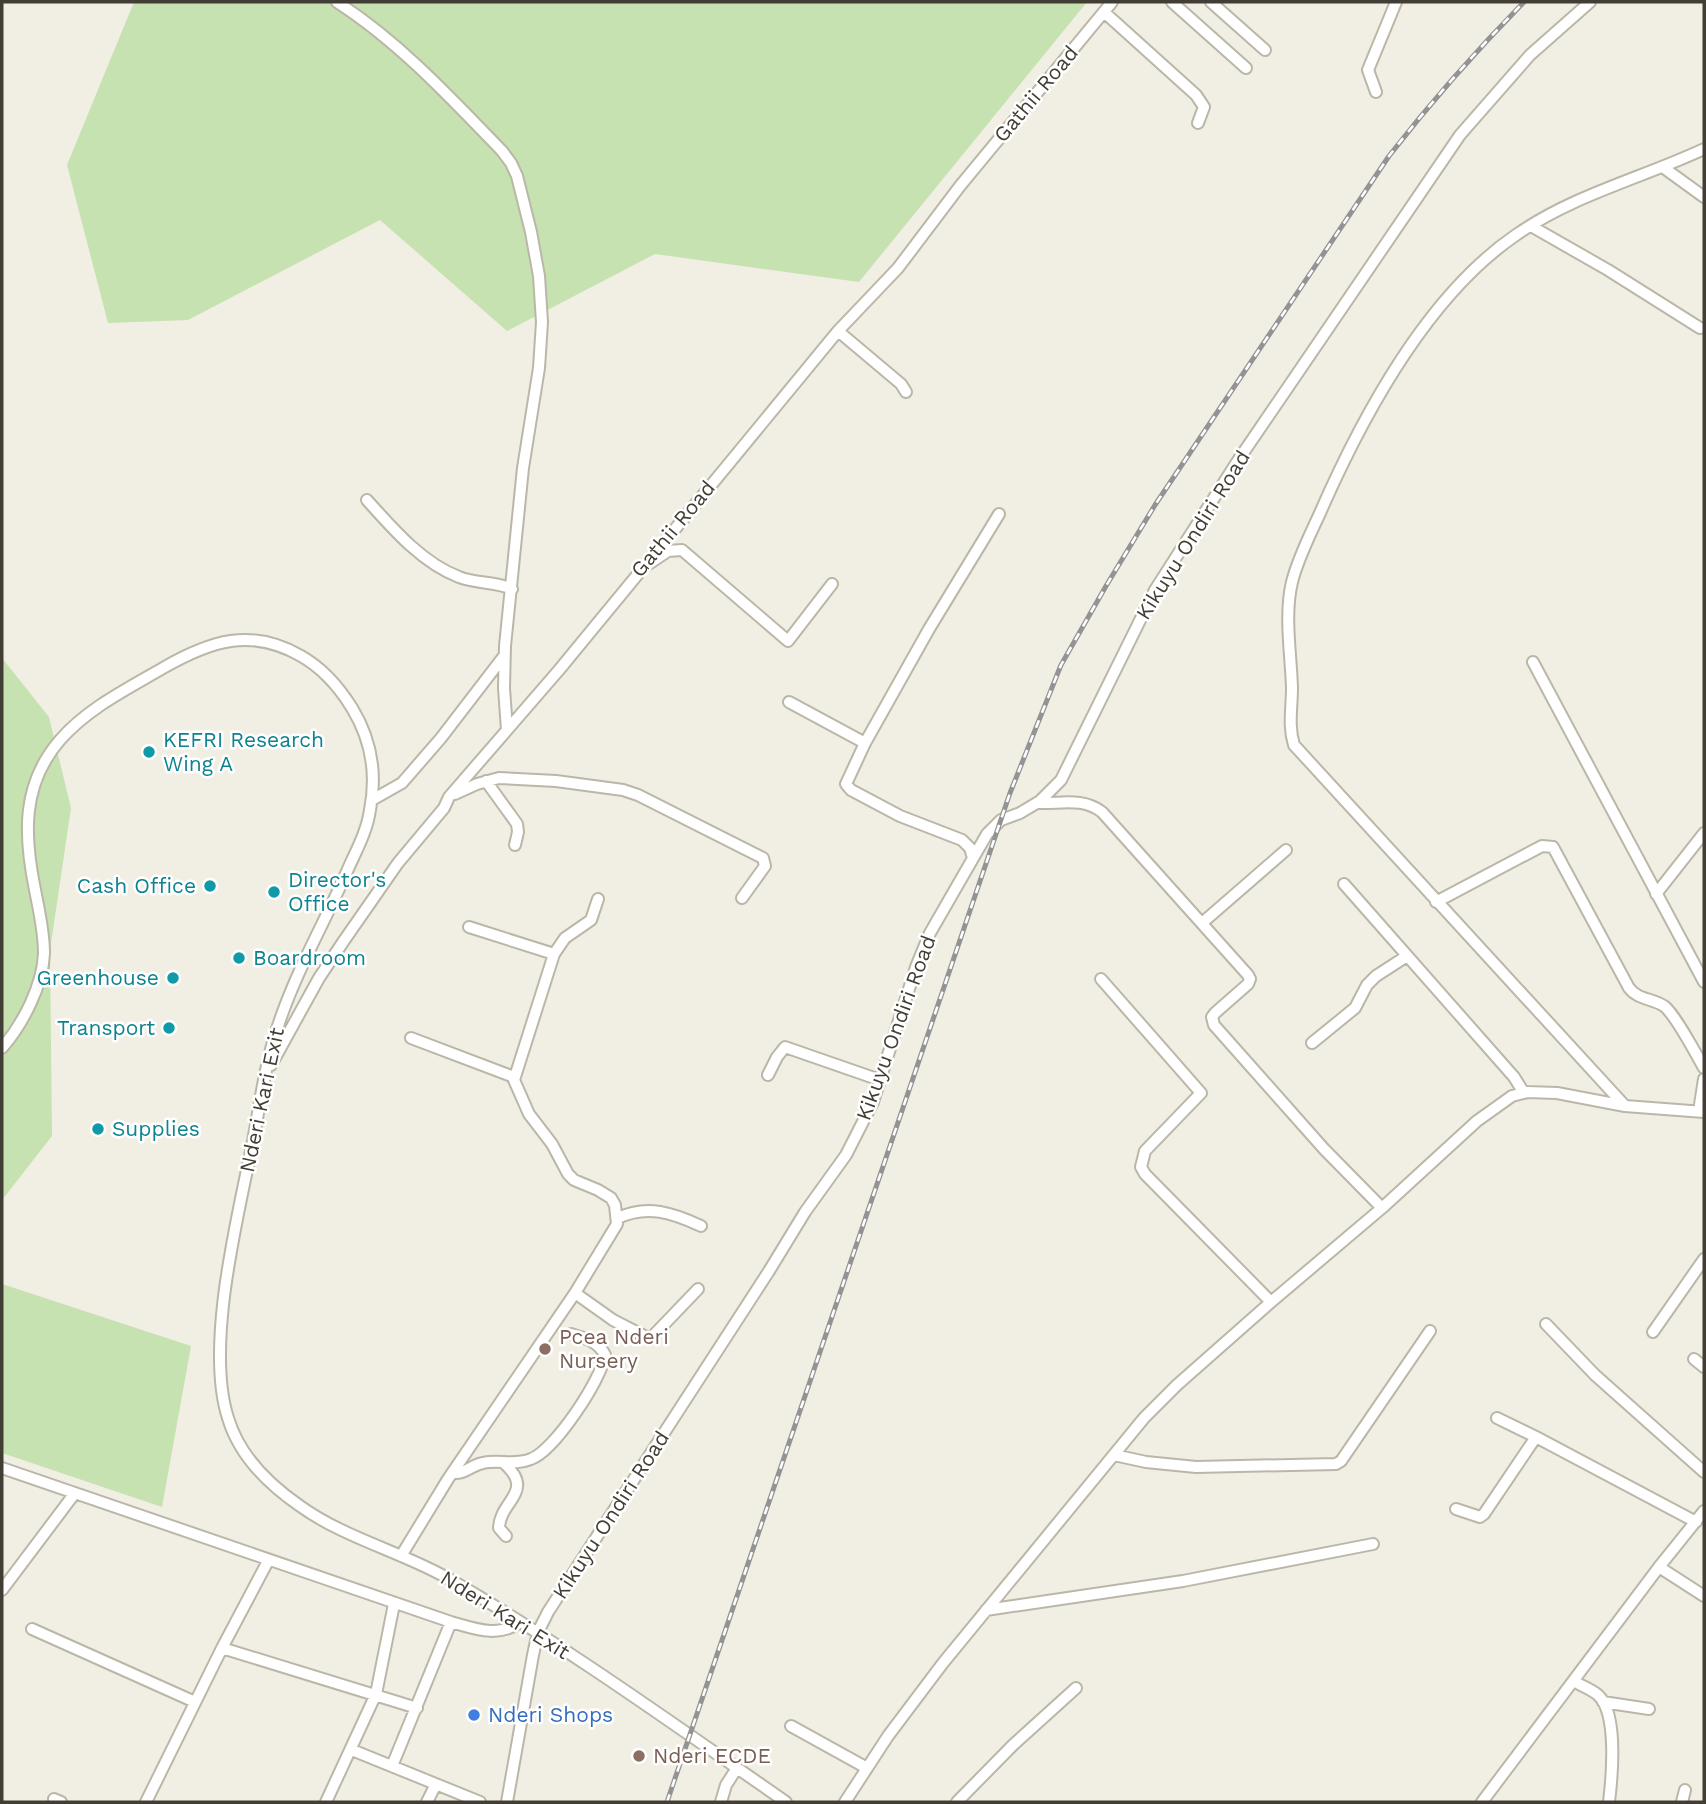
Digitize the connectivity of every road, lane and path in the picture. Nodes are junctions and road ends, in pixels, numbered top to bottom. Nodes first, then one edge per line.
1 (337, 2) edge
2 (1112, 2) edge
3 (1172, 2) edge
4 (1211, 2) edge
5 (1396, 2) edge
6 (1590, 2) edge
7 (1104, 12) junction
8 (1265, 50) dead end
9 (1246, 68) dead end
10 (1376, 92) dead end
11 (1198, 123) dead end
12 (1704, 149) edge
13 (1664, 168) junction
14 (1704, 197) edge
15 (1531, 226) junction
16 (1700, 328) dead end
17 (838, 331) junction
18 (906, 392) dead end
19 (367, 500) dead end
20 (999, 514) dead end
21 (640, 569) junction
22 (832, 584) dead end
23 (512, 589) junction
24 (504, 656) junction
25 (1533, 662) dead end
26 (789, 702) dead end
27 (507, 730) junction
28 (866, 743) junction
29 (486, 781) junction
30 (449, 797) junction
31 (372, 800) junction
32 (1038, 803) junction
33 (1704, 834) edge
34 (515, 845) dead end
35 (1286, 849) dead end
36 (973, 858) junction
37 (1345, 884) dead end
38 (1656, 894) junction
39 (742, 898) dead end
40 (598, 899) dead end
41 (1436, 902) junction
42 (1202, 923) junction
43 (469, 927) dead end
44 (554, 954) junction
45 (1407, 956) junction
46 (1101, 979) dead end
47 (1704, 982) edge
48 (411, 1038) dead end
49 (1312, 1043) dead end
50 (2, 1048) edge
51 (1704, 1068) edge
52 (768, 1075) dead end
53 (265, 1077) junction
54 (514, 1077) junction
55 (1704, 1079) edge
56 (880, 1080) junction
57 (1524, 1093) junction
58 (1625, 1106) junction
59 (1702, 1112) edge
60 (1382, 1208) junction
61 (618, 1218) junction
62 (701, 1226) dead end
63 (1704, 1259) edge
64 (698, 1289) dead end
65 (575, 1293) junction
66 (1271, 1301) junction
67 (1546, 1324) dead end
68 (1430, 1331) dead end
69 (1653, 1332) dead end
70 (571, 1334) dead end
71 (1694, 1359) dead end
72 (1704, 1367) edge
73 (1497, 1418) dead end
74 (1536, 1437) junction
75 (1114, 1455) junction
76 (504, 1464) junction
77 (2, 1468) edge
78 (1704, 1472) edge
79 (453, 1473) junction
80 (75, 1493) junction
81 (1456, 1509) dead end
82 (1704, 1511) edge
83 (1696, 1522) junction
84 (506, 1536) dead end
85 (1373, 1544) dead end
86 (401, 1556) junction
87 (268, 1561) junction
88 (1659, 1567) junction
89 (2, 1590) edge
90 (1704, 1596) edge
91 (394, 1604) junction
92 (986, 1610) junction
93 (452, 1622) junction
94 (520, 1622) junction
95 (32, 1629) dead end
96 (538, 1632) junction
97 (222, 1648) junction
98 (1574, 1681) junction
99 (1076, 1688) dead end
100 (376, 1694) junction
101 (195, 1702) junction
102 (1603, 1702) junction
103 (417, 1708) junction
104 (1649, 1709) dead end
105 (791, 1726) dead end
106 (352, 1750) junction
107 (392, 1766) junction
108 (737, 1768) junction
109 (867, 1768) junction
110 (436, 1784) junction
111 (1685, 1790) dead end
112 (146, 1802) edge
113 (326, 1802) edge
114 (427, 1802) edge
115 (480, 1802) edge
116 (507, 1802) edge
117 (721, 1802) edge
118 (786, 1802) edge
119 (845, 1802) edge
120 (957, 1802) edge
121 (1482, 1802) edge
122 (1609, 1802) edge
123 (1682, 1802) edge

1 - 23 street
2 - 7 street, Gathii Road
3 - 9 street
4 - 8 street
5 - 10 street
6 - 32 street, Kikuyu Ondiri Road
7 - 11 street
7 - 17 street, Gathii Road
12 - 13 street
13 - 14 street
13 - 15 street
15 - 16 street
15 - 41 street
17 - 18 street
17 - 21 street, Gathii Road
19 - 23 street
20 - 28 street
21 - 22 street
21 - 27 street, Gathii Road
23 - 24 street
24 - 27 street
24 - 31 street
25 - 38 street
26 - 28 street
27 - 30 street, Gathii Road
28 - 36 street
29 - 30 street
29 - 34 street
29 - 39 street
30 - 53 street, Gathii Road
31 - 50 street, Nderi Kari Exit
31 - 53 street, Nderi Kari Exit
32 - 36 street, Kikuyu Ondiri Road
32 - 42 street
33 - 38 street
35 - 42 street
36 - 56 street, Kikuyu Ondiri Road
37 - 45 street
38 - 47 street
40 - 44 street
41 - 51 street
41 - 58 street
42 - 60 street
43 - 44 street
44 - 54 street
45 - 49 street
45 - 57 street
46 - 66 street
48 - 54 street
52 - 56 street
53 - 86 street, Nderi Kari Exit
54 - 61 street
55 - 59 street
56 - 96 street, Kikuyu Ondiri Road
57 - 58 street
57 - 60 street
58 - 59 street
60 - 66 street
61 - 62 street
61 - 65 street
63 - 69 street
64 - 65 street
65 - 79 street
66 - 75 street
67 - 78 street
68 - 75 street
70 - 76 street
71 - 72 street
73 - 74 street
74 - 81 street
74 - 83 street
75 - 92 street
76 - 79 street
76 - 84 street
77 - 80 street
79 - 86 street
80 - 87 street
80 - 89 street
82 - 83 street
83 - 88 street
85 - 92 street
86 - 94 street, Nderi Kari Exit
87 - 91 street
87 - 97 street
88 - 90 street
88 - 98 street
91 - 93 street
91 - 100 street
92 - 109 street
93 - 94 street
93 - 103 street
94 - 96 street, Nderi Kari Exit
95 - 101 street
96 - 108 street, Nderi Kari Exit
96 - 116 street, Kikuyu Ondiri Road
97 - 100 street
97 - 101 street
98 - 102 street
98 - 121 street
99 - 120 street
100 - 103 street
100 - 106 street
101 - 112 street
102 - 104 street
102 - 122 street
103 - 107 street
105 - 109 street
106 - 107 street
106 - 113 street
107 - 110 street
108 - 117 street
108 - 118 street, Nderi Kari Exit
109 - 119 street
110 - 114 street
110 - 115 street
111 - 123 street

